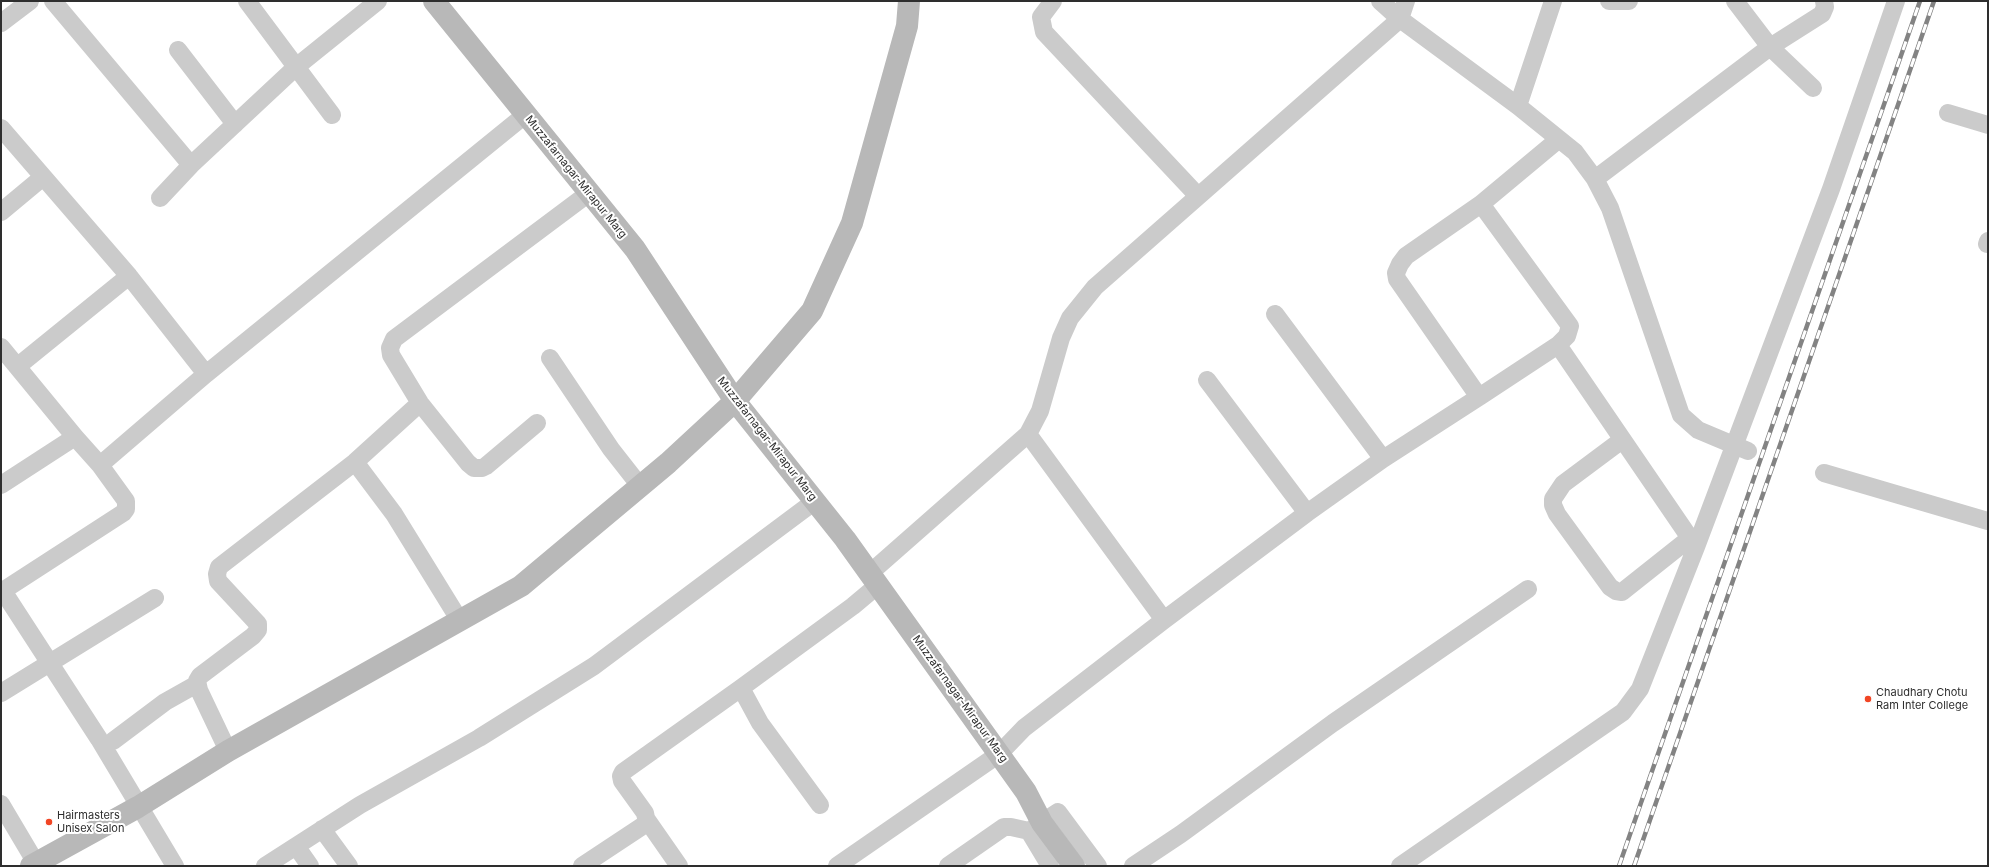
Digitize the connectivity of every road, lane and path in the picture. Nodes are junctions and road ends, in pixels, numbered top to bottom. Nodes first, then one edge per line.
1 (30, 1) edge
2 (53, 1) edge
3 (247, 1) edge
4 (378, 1) edge
5 (434, 1) edge
6 (908, 1) edge
7 (1053, 1) edge
8 (1380, 1) edge
9 (1406, 1) edge
10 (1554, 1) edge
11 (1609, 1) edge
12 (1629, 1) edge
13 (1735, 1) edge
14 (1824, 1) edge
15 (1896, 1) edge
16 (1400, 19) junction
17 (1, 23) edge
18 (1770, 47) junction
19 (178, 50) dead end
20 (296, 67) junction
21 (1813, 88) dead end
22 (1518, 106) junction
23 (1948, 113) dead end
24 (332, 115) dead end
25 (525, 115) junction
26 (235, 124) junction
27 (1988, 125) edge
28 (1, 128) edge
29 (1559, 139) junction
30 (191, 165) junction
31 (43, 177) junction
32 (1595, 179) junction
33 (589, 193) junction
34 (1198, 196) junction
35 (160, 198) dead end
36 (1480, 204) junction
37 (1, 212) edge
38 (128, 276) junction
39 (1275, 314) dead end
40 (1558, 345) junction
41 (1, 347) edge
42 (550, 358) dead end
43 (18, 366) junction
44 (206, 374) junction
45 (1207, 380) dead end
46 (1479, 397) junction
47 (735, 401) junction
48 (420, 403) junction
49 (536, 423) dead end
50 (1028, 434) junction
51 (75, 436) junction
52 (1622, 440) junction
53 (1740, 449) junction
54 (1382, 459) junction
55 (355, 462) junction
56 (100, 465) junction
57 (1824, 473) dead end
58 (1, 485) edge
59 (640, 486) junction
60 (815, 501) junction
61 (1307, 513) junction
62 (1988, 521) edge
63 (1693, 542) junction
64 (874, 579) junction
65 (1528, 589) dead end
66 (2, 592) edge
67 (155, 598) dead end
68 (460, 620) junction
69 (1164, 620) junction
70 (50, 663) junction
71 (197, 684) junction
72 (741, 688) junction
73 (1, 693) edge
74 (113, 740) dead end
75 (228, 752) junction
76 (999, 754) junction
77 (1, 804) edge
78 (820, 805) dead end
79 (138, 807) junction
80 (647, 820) junction
81 (1035, 827) junction
82 (322, 830) junction
83 (296, 846) junction
84 (33, 864) edge
85 (1047, 865) edge
86 (175, 866) edge
87 (265, 866) edge
88 (310, 866) edge
89 (349, 866) edge
90 (582, 866) edge
91 (679, 866) edge
92 (837, 866) edge
93 (948, 866) edge
94 (1074, 866) edge
95 (1098, 866) edge
96 (1133, 866) edge
97 (1400, 866) edge

1 - 17 street
2 - 30 street
3 - 20 street
4 - 20 street
5 - 25 main road, Muzzafarnagar-Mirapur Marg
6 - 47 main road
7 - 34 street
8 - 16 street
9 - 16 street
10 - 22 street
11 - 12 street
13 - 18 street
14 - 18 street
15 - 53 street
16 - 22 street
16 - 34 street
18 - 21 street
18 - 32 street
19 - 26 street
20 - 24 street
20 - 26 street
22 - 29 street
23 - 27 street
25 - 33 main road, Muzzafarnagar-Mirapur Marg
25 - 44 street
26 - 30 street
28 - 31 street
29 - 32 street
29 - 36 street
30 - 35 street
31 - 37 street
31 - 38 street
32 - 53 street
33 - 47 main road, Muzzafarnagar-Mirapur Marg
33 - 48 street
34 - 50 street
36 - 40 street
36 - 46 street
38 - 43 street
38 - 44 street
39 - 54 street
40 - 46 street
40 - 52 street
41 - 43 street
42 - 59 street
43 - 51 street
44 - 56 street
45 - 61 street
46 - 54 street
47 - 59 main road
47 - 60 main road, Muzzafarnagar-Mirapur Marg
48 - 49 street
48 - 55 street
50 - 64 street
50 - 69 street
51 - 56 street
51 - 58 street
52 - 63 street
52 - 63 street
53 - 63 street
54 - 61 street
55 - 68 street
55 - 71 street
56 - 66 street
57 - 62 street
59 - 68 main road
60 - 64 main road, Muzzafarnagar-Mirapur Marg
60 - 82 street
61 - 69 street
63 - 97 street
64 - 72 street
64 - 76 main road, Muzzafarnagar-Mirapur Marg
65 - 96 street
66 - 70 street
67 - 70 street
68 - 75 main road
69 - 76 street
70 - 73 street
70 - 79 street
71 - 74 street
71 - 75 street
72 - 78 street
72 - 80 street
75 - 79 main road
76 - 81 main road, Muzzafarnagar-Mirapur Marg
76 - 92 street
77 - 84 street
79 - 84 main road
79 - 86 street
80 - 90 street
80 - 91 street
81 - 85 street
81 - 93 street
81 - 94 main road, Muzzafarnagar-Mirapur Marg
81 - 95 street
82 - 83 street
82 - 89 street
83 - 87 street
83 - 88 street

